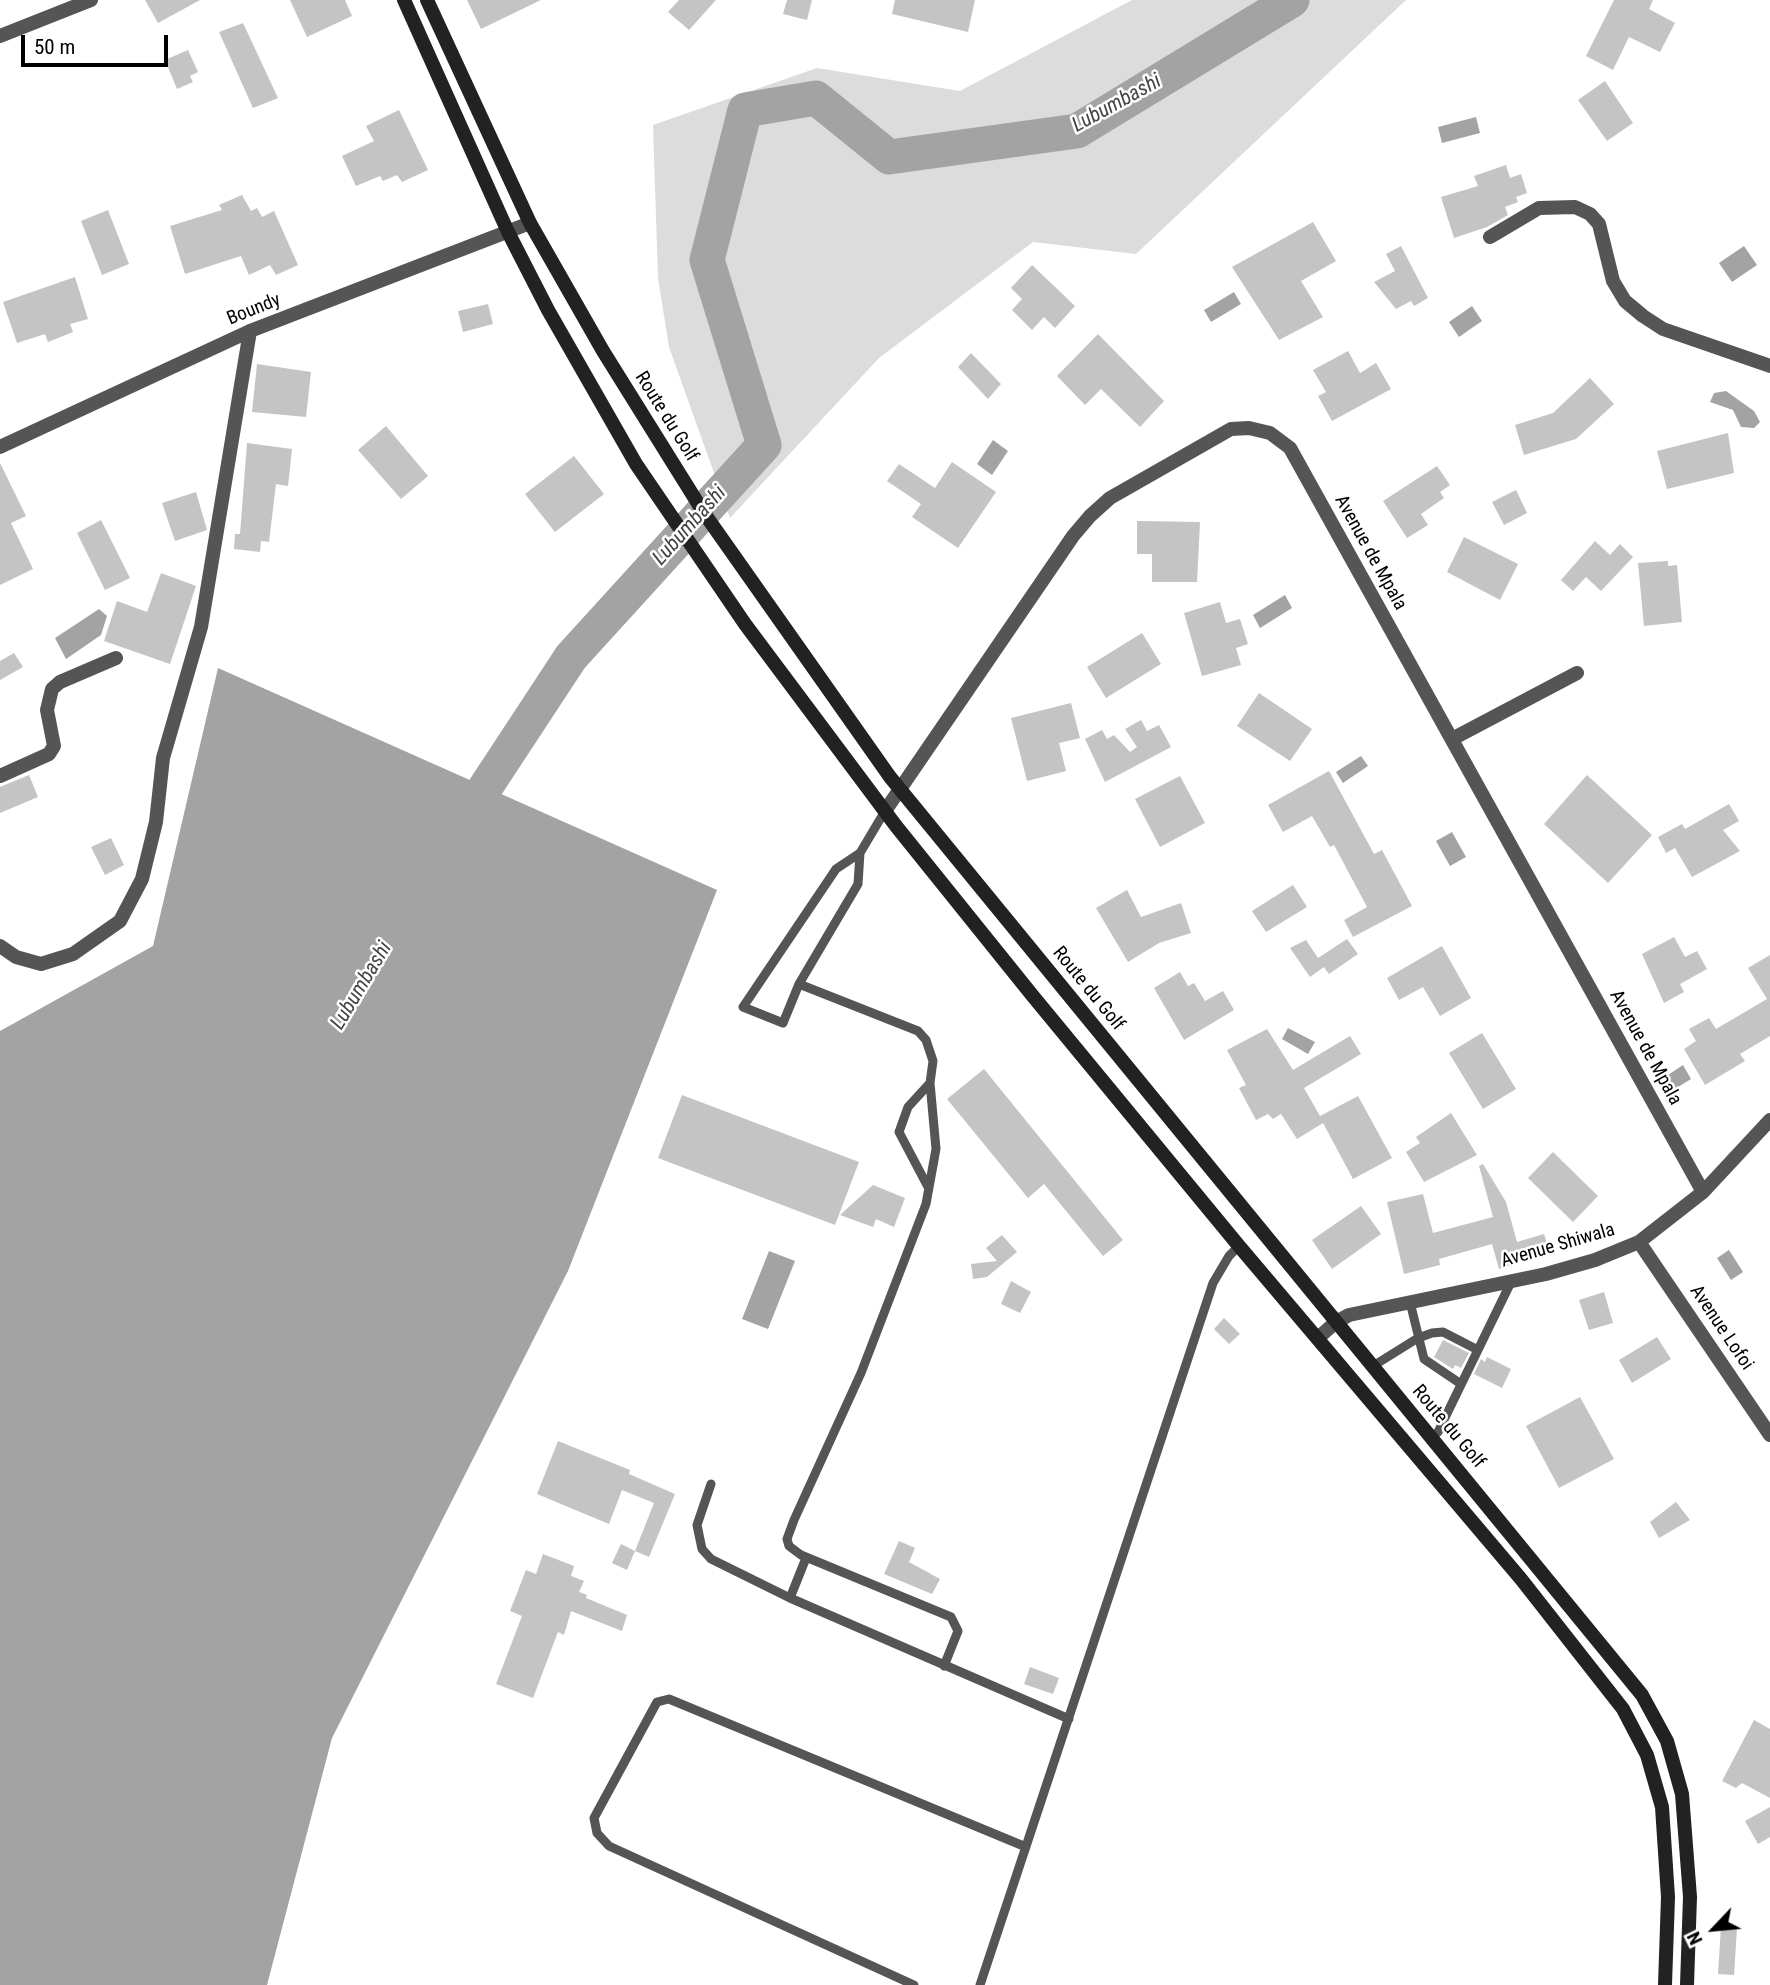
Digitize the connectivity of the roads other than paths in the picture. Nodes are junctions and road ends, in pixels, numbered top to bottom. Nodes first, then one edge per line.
1 (91, 0) edge
2 (404, 0) edge
3 (427, 0) edge
4 (0, 36) edge
5 (530, 223) junction
6 (508, 232) junction
7 (1490, 237) dead end
8 (250, 331) junction
9 (1770, 366) edge
10 (0, 447) edge
11 (116, 658) dead end
12 (1577, 673) dead end
13 (1451, 739) junction
14 (0, 776) edge
15 (899, 789) junction
16 (885, 811) junction
17 (860, 853) junction
18 (0, 946) edge
19 (799, 984) junction
20 (930, 1083) junction
21 (1770, 1120) edge
22 (928, 1187) junction
23 (1703, 1192) junction
24 (1259, 1230) junction
25 (1639, 1242) junction
26 (1239, 1247) junction
27 (1513, 1280) junction
28 (1410, 1302) junction
29 (1336, 1322) junction
30 (1318, 1338) junction
31 (1418, 1338) junction
32 (1478, 1350) junction
33 (1373, 1366) junction
34 (1461, 1384) junction
35 (1770, 1436) edge
36 (1432, 1437) junction
37 (711, 1484) dead end
38 (806, 1558) junction
39 (790, 1598) junction
40 (944, 1666) junction
41 (1069, 1719) junction
42 (1026, 1847) junction
43 (1668, 1897) junction
44 (1690, 1897) junction
45 (914, 1985) edge
46 (980, 1985) edge
47 (1665, 1985) edge
48 (1687, 1985) edge

1 - 4 street
2 - 6 main road
3 - 5 main road, Route du Golf
5 - 6 street, Boundy
5 - 15 main road, Route du Golf
6 - 8 street, Boundy
6 - 16 main road
7 - 9 street
8 - 10 street, Boundy
8 - 18 street
11 - 14 street
12 - 13 street
13 - 15 street, Avenue de Mpala
13 - 23 street, Avenue de Mpala
15 - 16 street, Avenue de Mpala
15 - 24 main road, Route du Golf
16 - 17 lane
16 - 26 main road
17 - 19 lane
17 - 19 lane
19 - 20 lane
20 - 22 lane
20 - 22 lane
21 - 23 street, Avenue Shiwala
22 - 38 lane
23 - 25 street, Avenue Shiwala
24 - 26 main road
24 - 29 main road, Route du Golf
25 - 27 street, Avenue Shiwala
25 - 35 street, Avenue Lofoi
26 - 30 main road
26 - 41 lane
27 - 28 street, Avenue Shiwala
27 - 32 lane
28 - 29 street, Avenue Shiwala
28 - 31 lane
29 - 30 street, Avenue Shiwala
29 - 33 main road, Route du Golf
30 - 43 main road
31 - 32 lane
31 - 33 lane
31 - 34 lane
32 - 34 lane
33 - 36 main road, Route du Golf
34 - 36 lane
36 - 44 main road, Route du Golf
37 - 39 lane
38 - 39 lane
38 - 40 lane
39 - 40 lane
40 - 41 lane
41 - 42 lane
42 - 45 lane
42 - 46 lane
43 - 44 lane
43 - 47 main road
44 - 48 main road, Route du Golf

